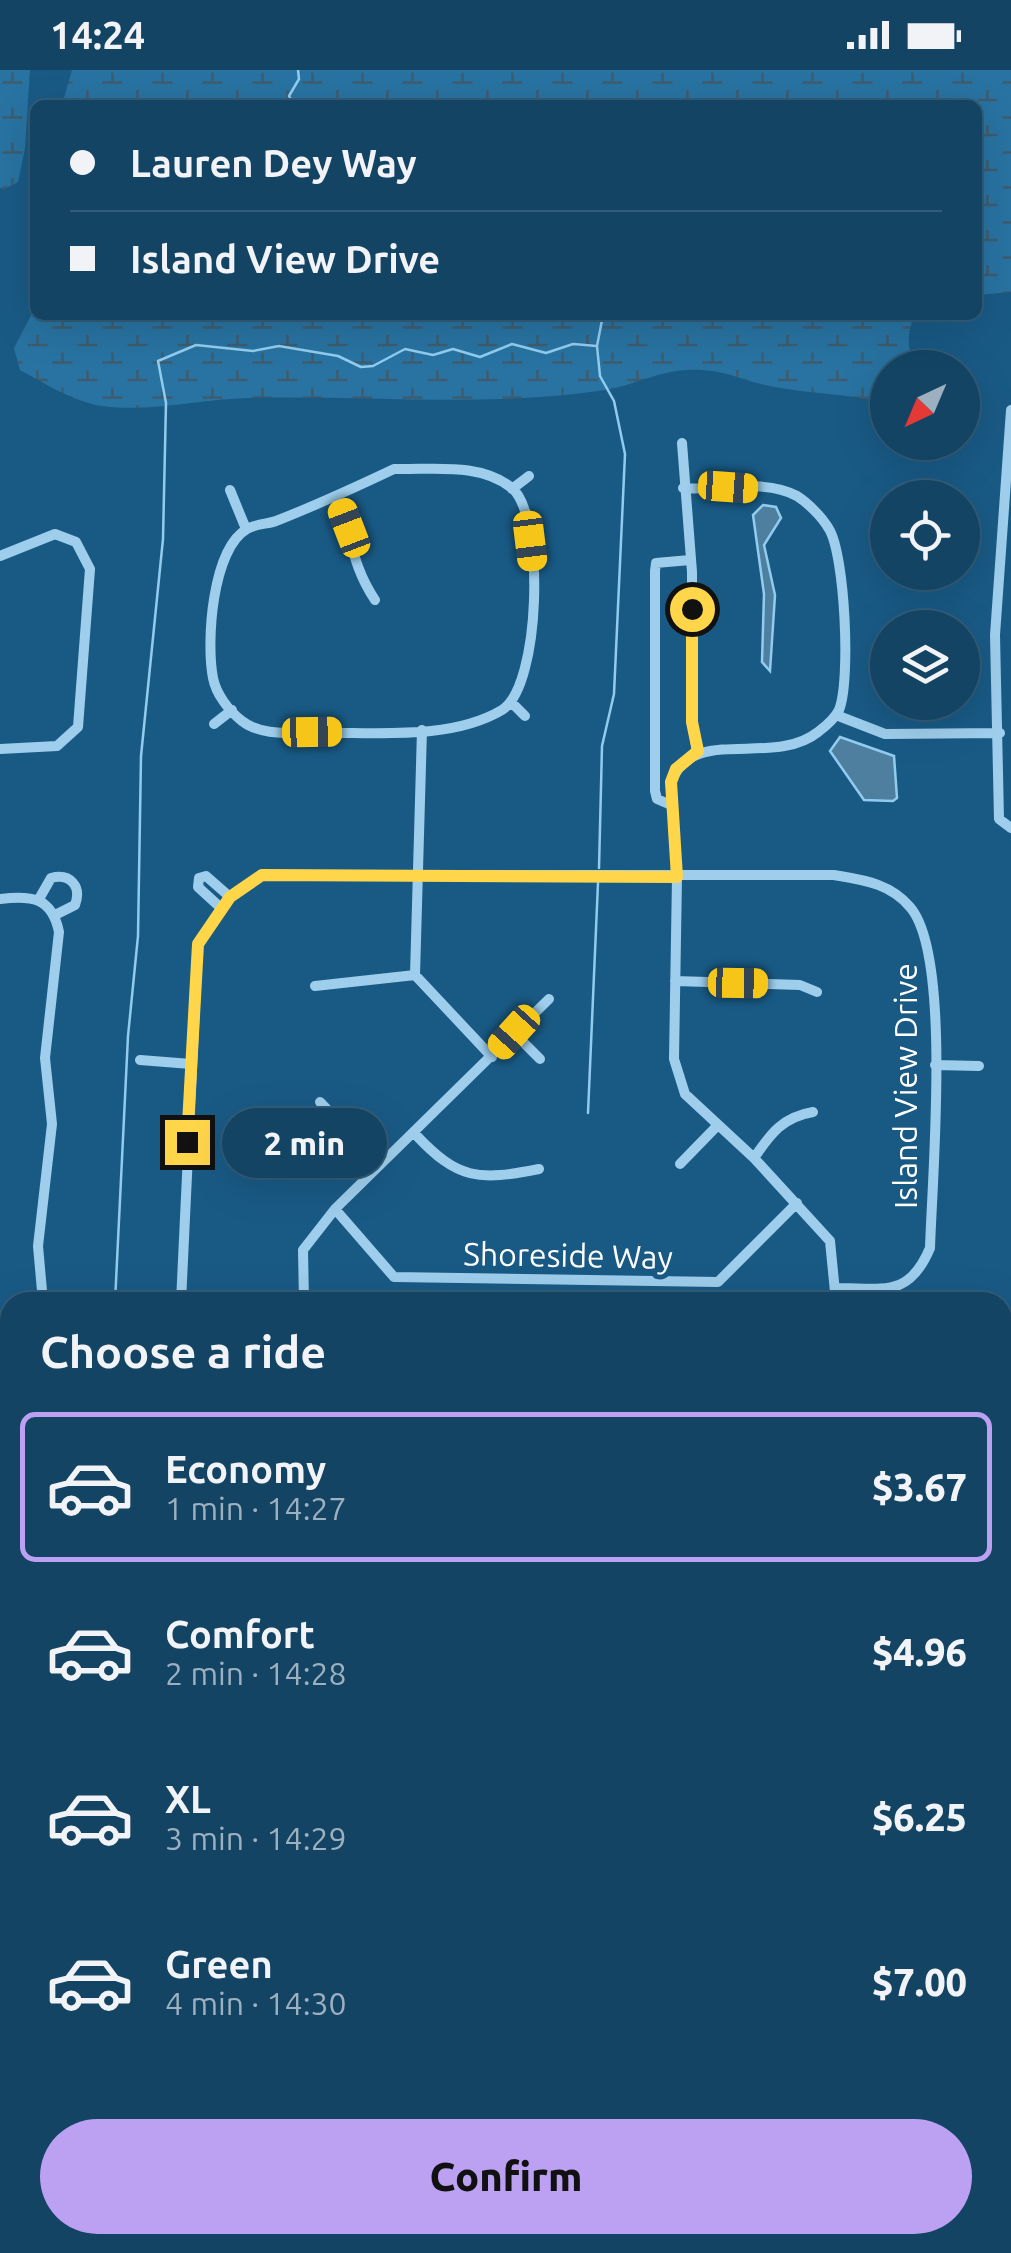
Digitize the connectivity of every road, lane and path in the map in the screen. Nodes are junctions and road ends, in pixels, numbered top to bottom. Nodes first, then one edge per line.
1 (1011, 410) edge
2 (682, 444) dead end
3 (528, 476) dead end
4 (683, 488) junction
5 (512, 489) junction
6 (230, 490) dead end
7 (336, 496) junction
8 (246, 529) junction
9 (0, 556) edge
10 (690, 560) junction
11 (376, 600) dead end
12 (510, 702) junction
13 (232, 710) junction
14 (836, 715) junction
15 (525, 716) dead end
16 (214, 724) dead end
17 (422, 730) junction
18 (1000, 733) junction
19 (0, 749) edge
20 (698, 751) junction
21 (671, 805) junction
22 (1006, 826) edge
23 (418, 872) junction
24 (677, 877) junction
25 (230, 897) junction
26 (0, 899) edge
27 (39, 899) junction
28 (221, 908) junction
29 (56, 916) junction
30 (415, 975) junction
31 (675, 981) junction
32 (315, 986) dead end
33 (818, 992) dead end
34 (549, 999) dead end
35 (514, 1032) junction
36 (492, 1057) junction
37 (540, 1059) dead end
38 (140, 1060) dead end
39 (191, 1064) junction
40 (935, 1064) junction
41 (979, 1066) dead end
42 (320, 1102) dead end
43 (813, 1112) dead end
44 (716, 1128) junction
45 (415, 1134) junction
46 (754, 1158) junction
47 (378, 1163) junction
48 (680, 1164) dead end
49 (539, 1169) dead end
50 (797, 1203) junction
51 (336, 1209) junction
52 (836, 1288) junction
53 (42, 1292) edge
54 (181, 1292) edge
55 (304, 1292) edge
56 (836, 1292) edge

1 - 18 street
2 - 4 street
3 - 5 street
4 - 10 street
4 - 14 street
5 - 7 street
5 - 12 street
6 - 8 street
7 - 8 street
7 - 11 street
8 - 13 street
9 - 19 street
10 - 20 street
10 - 21 street
12 - 15 street
12 - 17 street
13 - 16 street
13 - 17 street
14 - 18 street
14 - 20 street
17 - 23 street
18 - 22 street
20 - 21 street
21 - 24 street
23 - 24 street, Island View Drive
23 - 25 street, Island View Drive
23 - 30 street
24 - 31 street
24 - 40 street, Island View Drive
25 - 28 street, Island View Drive
25 - 28 street
26 - 27 street
27 - 29 street
27 - 29 street
28 - 39 street, Island View Drive
29 - 53 street
30 - 32 street
30 - 36 street
31 - 33 street
31 - 44 street
34 - 35 street
35 - 36 street
35 - 37 street
36 - 45 street
38 - 39 street
39 - 54 street, Island View Drive
40 - 41 street
40 - 52 street, Island View Drive
42 - 47 street
43 - 46 street
44 - 46 street
44 - 48 street
45 - 47 street
45 - 49 street
46 - 50 street
47 - 51 street
50 - 51 street, Shoreside Way
50 - 52 street
51 - 55 street
52 - 56 street

